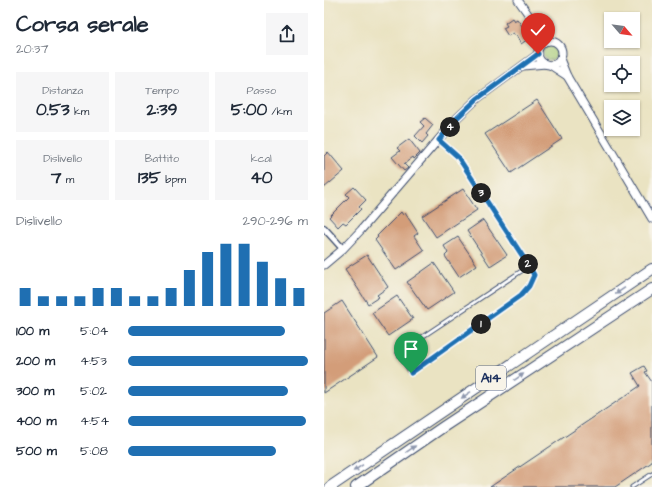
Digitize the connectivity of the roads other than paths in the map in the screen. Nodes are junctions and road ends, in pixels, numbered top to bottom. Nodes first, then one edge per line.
1 (518, 0) edge
2 (538, 28) junction
3 (548, 41) junction
4 (540, 46) junction
5 (538, 54) junction
6 (560, 59) junction
7 (548, 64) junction
8 (522, 66) junction
9 (567, 76) junction
10 (439, 140) junction
11 (652, 220) edge
12 (324, 228) edge
13 (343, 249) junction
14 (324, 265) edge
15 (529, 266) junction
16 (652, 269) edge
17 (652, 289) edge
18 (652, 474) edge
19 (330, 487) edge
20 (356, 487) edge
21 (632, 487) edge

1 - 2 street
2 - 3 street
2 - 4 street
3 - 4 street
3 - 6 street
4 - 5 street
5 - 7 street
5 - 8 street
6 - 7 street
6 - 9 street
7 - 8 street
7 - 9 street
8 - 10 street
9 - 11 street
10 - 13 street
10 - 15 lane
12 - 13 street
13 - 14 street
15 - 15 lane
16 -> 19 highway, A14
20 -> 17 highway, A14
18 - 21 lane

